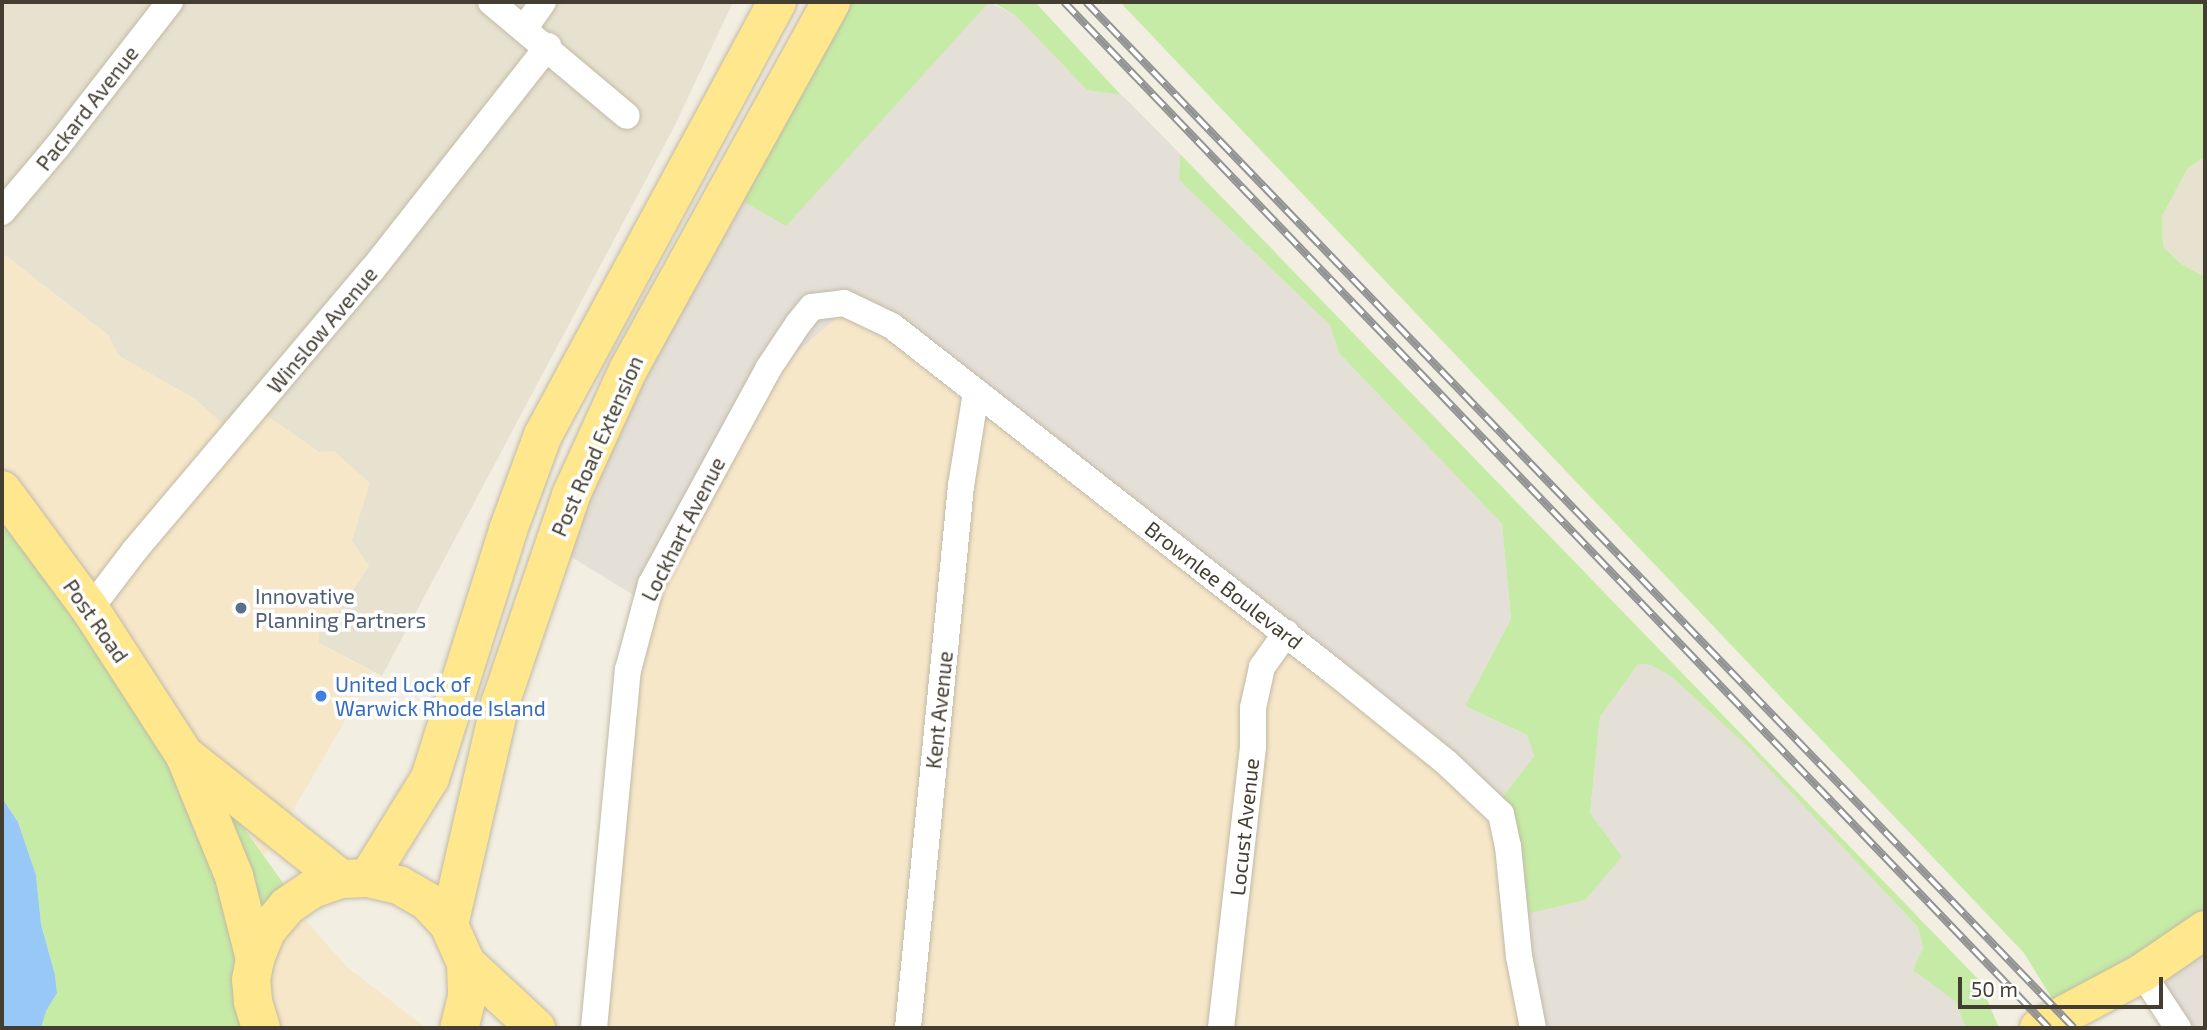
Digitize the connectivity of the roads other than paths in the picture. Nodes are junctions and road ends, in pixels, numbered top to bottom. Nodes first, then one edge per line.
1 (170, 2) edge
2 (491, 2) edge
3 (544, 2) edge
4 (777, 2) edge
5 (831, 2) edge
6 (524, 29) junction
7 (548, 46) junction
8 (627, 116) dead end
9 (2, 212) edge
10 (892, 327) joint
11 (976, 392) junction
12 (2, 490) edge
13 (90, 609) junction
14 (1286, 633) junction
15 (185, 756) junction
16 (354, 879) junction
17 (449, 925) junction
18 (2205, 930) edge
19 (255, 959) junction
20 (466, 963) junction
21 (2142, 974) junction
22 (253, 1019) edge
23 (459, 1028) edge
24 (536, 1028) edge
25 (594, 1028) edge
26 (908, 1028) edge
27 (1221, 1028) edge
28 (1533, 1028) edge
29 (2039, 1028) edge
30 (2178, 1028) edge

1 - 9 street, Packard Avenue
2 - 6 street
3 - 6 street
4 - 16 main road
5 - 17 main road, Post Road Extension
6 - 7 street
7 - 8 street
7 - 13 street, Winslow Avenue
10 - 11 street, Brownlee Boulevard
10 - 25 street, Lockhart Avenue
11 - 14 street, Brownlee Boulevard
11 - 26 street, Kent Avenue
12 - 13 main road, Post Road
13 - 15 main road, Post Road
14 - 27 street, Locust Avenue
14 - 28 street, Brownlee Boulevard
15 - 16 main road, Post Road
15 - 19 main road, Post Road
16 - 17 main road, Post Road
16 - 19 main road, Post Road
17 - 20 main road, Post Road
18 - 21 main road
19 - 22 main road, Post Road
20 - 23 main road, Post Road
20 - 24 main road
21 - 29 main road
21 - 30 street

